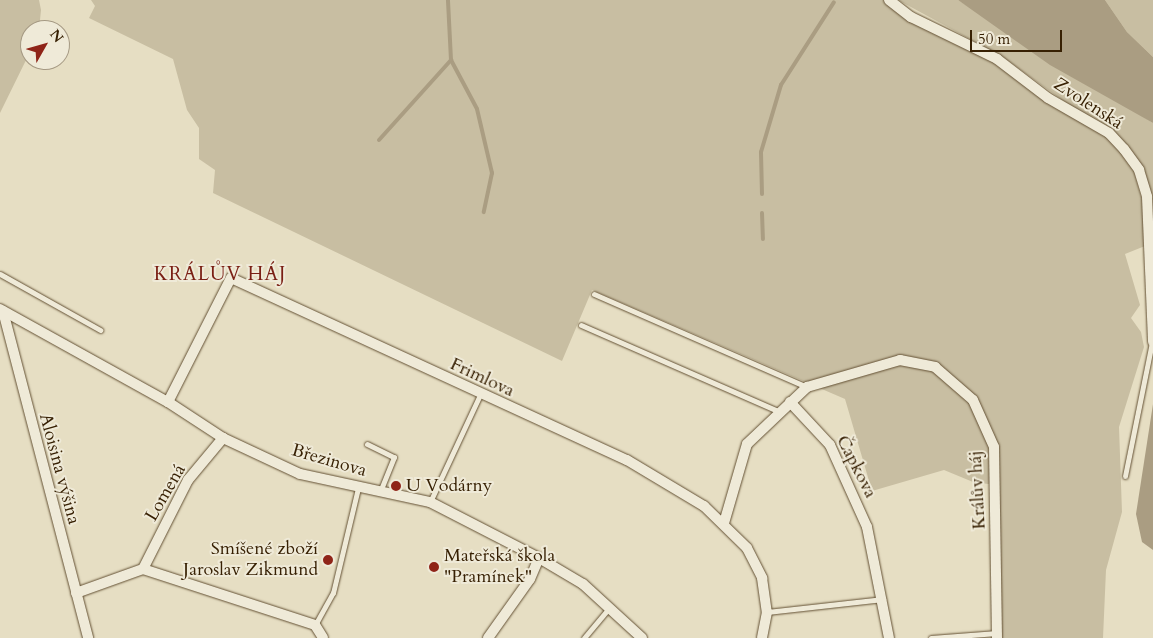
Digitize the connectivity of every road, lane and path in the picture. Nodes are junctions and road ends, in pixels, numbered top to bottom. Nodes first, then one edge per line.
1 (888, 0) edge
2 (0, 274) edge
3 (594, 294) dead end
4 (1, 311) edge
5 (581, 325) dead end
6 (100, 330) dead end
7 (1153, 342) edge
8 (807, 387) junction
9 (480, 395) junction
10 (168, 402) junction
11 (790, 402) junction
12 (780, 412) junction
13 (223, 438) junction
14 (368, 444) dead end
15 (1125, 476) dead end
16 (358, 488) junction
17 (380, 492) junction
18 (430, 502) junction
19 (724, 523) junction
20 (539, 558) junction
21 (143, 569) junction
22 (76, 593) junction
23 (884, 599) junction
24 (609, 608) junction
25 (767, 612) junction
26 (315, 625) junction
27 (997, 636) edge
28 (88, 638) edge
29 (323, 638) edge
30 (488, 638) edge
31 (584, 638) edge
32 (642, 638) edge
33 (762, 638) edge
34 (889, 638) edge
35 (931, 638) edge

1 - 7 street, Zvolenská
2 - 6 lane
3 - 8 lane
4 - 10 street, Březinova
4 - 22 street, Aloisina výšina
5 - 12 lane
7 - 15 lane
8 - 11 street, Králův háj
8 - 27 street, Králův háj
9 - 10 street, Frimlova
9 - 18 lane
9 - 19 street, Frimlova
10 - 13 street, Březinova
11 - 12 street
11 - 23 street, Čapkova
12 - 19 street
13 - 16 street, Březinova
13 - 21 street, Lomená
14 - 17 lane
16 - 17 street, Březinova
16 - 26 lane
17 - 18 street, Březinova
18 - 20 street, Březinova
19 - 25 street, Frimlova
20 - 24 street, Březinova
20 - 30 street
21 - 22 street
21 - 26 street
22 - 28 street, Aloisina výšina
23 - 25 lane
23 - 34 street, Čapkova
24 - 31 lane
24 - 32 street, Březinova
25 - 33 street, Frimlova
26 - 29 street
27 - 35 lane

